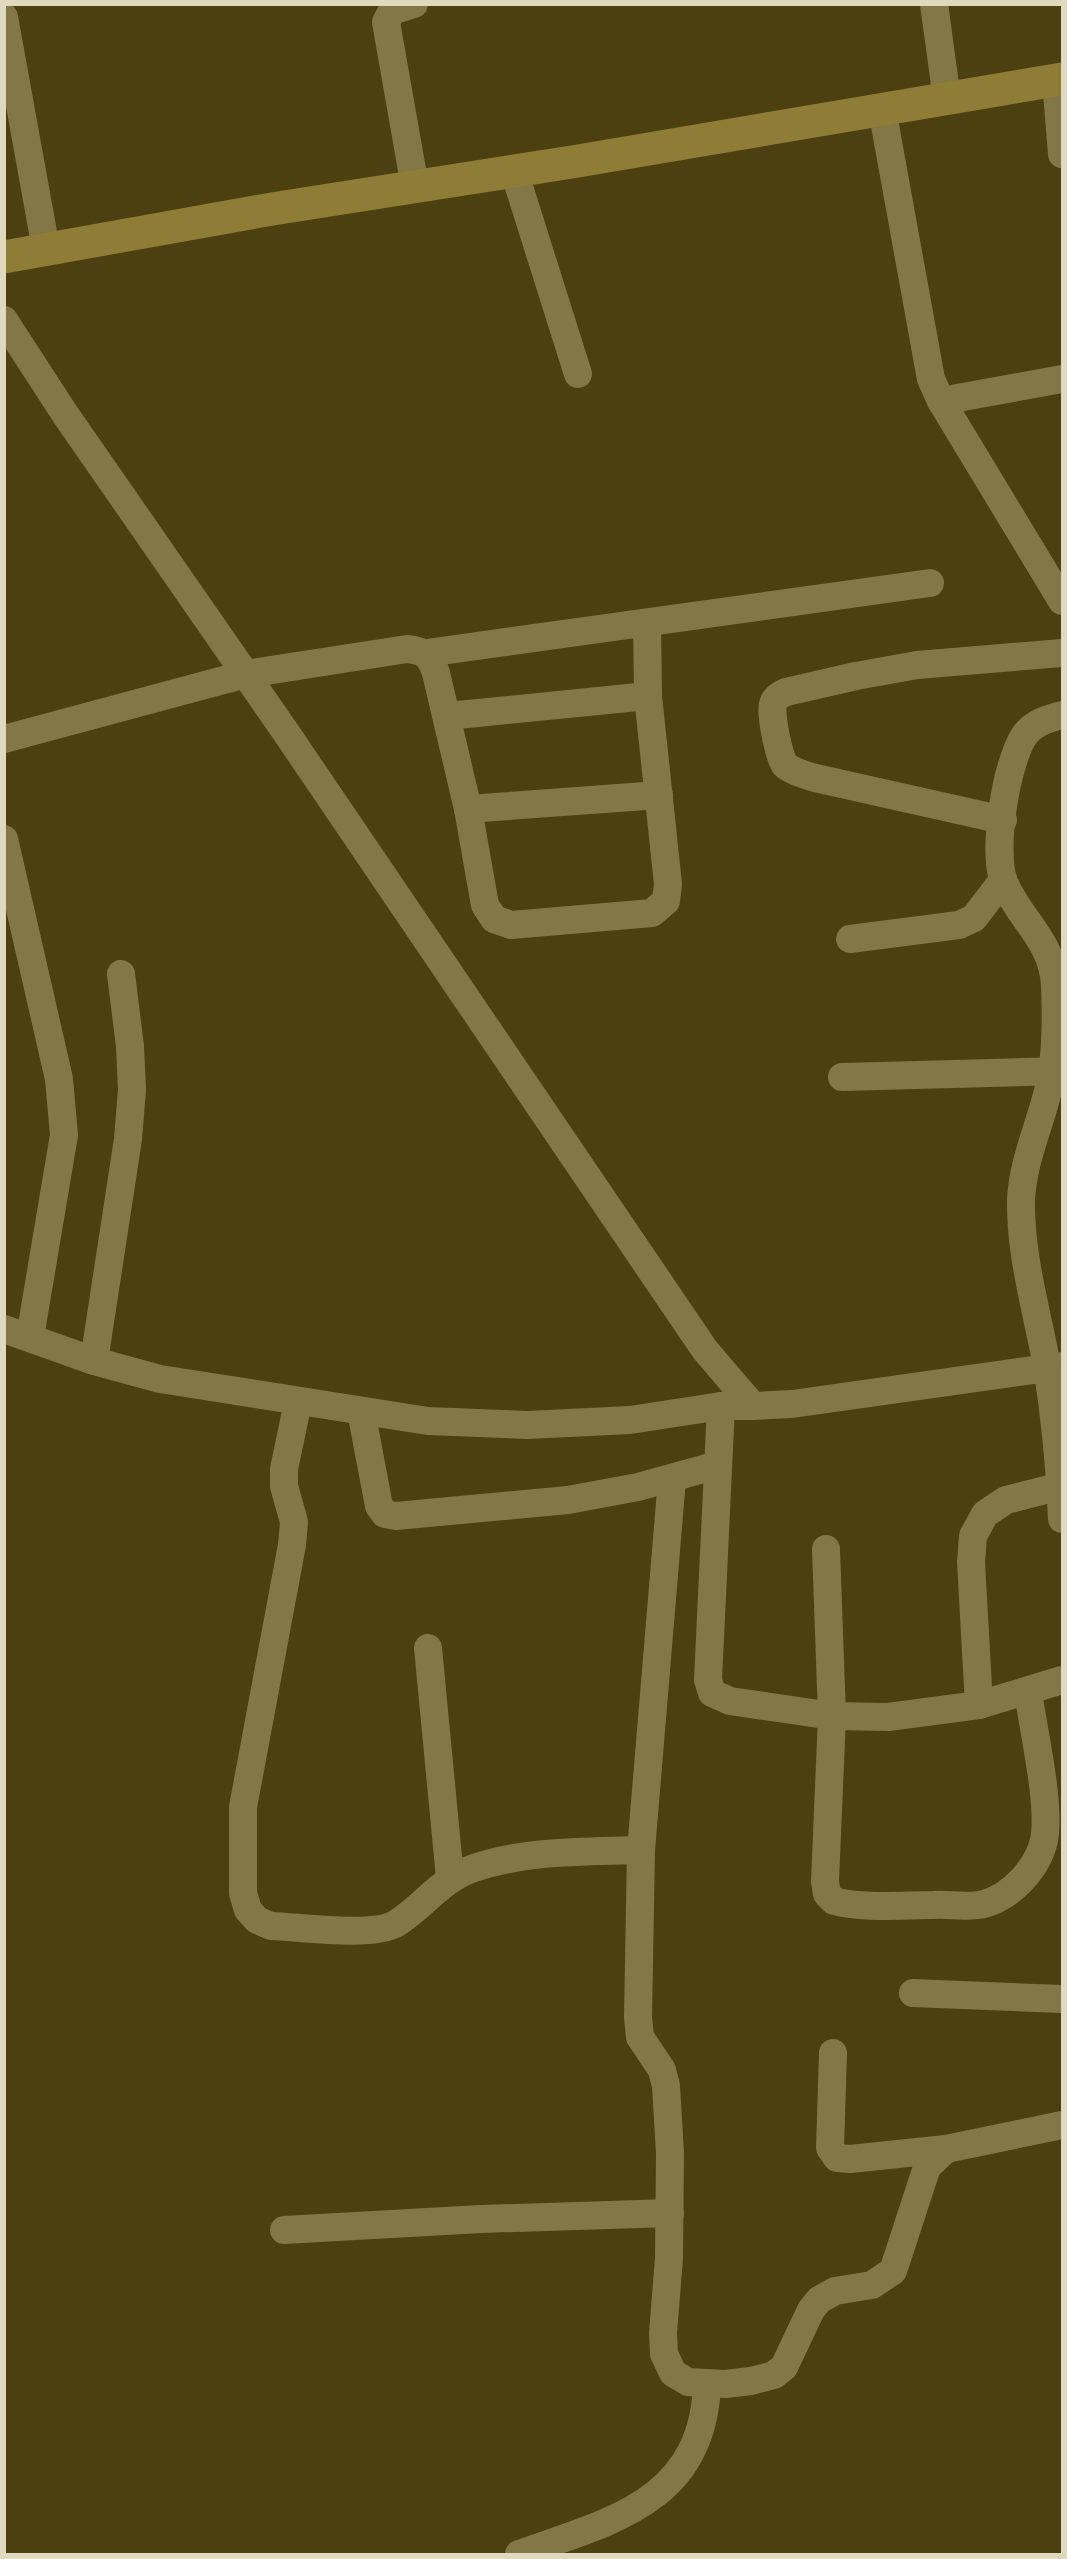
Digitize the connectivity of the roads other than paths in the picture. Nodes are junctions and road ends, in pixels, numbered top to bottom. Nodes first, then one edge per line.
1 (414, 4) edge
2 (934, 4) edge
3 (4, 17) edge
4 (1059, 80) edge
5 (947, 99) junction
6 (882, 109) junction
7 (1062, 154) edge
8 (514, 171) junction
9 (415, 187) junction
10 (46, 249) junction
11 (4, 257) edge
12 (4, 320) edge
13 (578, 374) dead end
14 (1062, 378) edge
15 (941, 401) junction
16 (930, 583) dead end
17 (1062, 601) edge
18 (646, 623) junction
19 (427, 653) junction
20 (1062, 653) edge
21 (246, 674) junction
22 (648, 696) junction
23 (1062, 715) edge
24 (448, 716) junction
25 (4, 739) edge
26 (659, 795) junction
27 (468, 809) junction
28 (1003, 820) junction
29 (4, 839) edge
30 (1003, 879) junction
31 (850, 939) dead end
32 (121, 974) dead end
33 (1057, 1072) edge
34 (842, 1077) dead end
35 (17, 1333) edge
36 (94, 1361) junction
37 (1055, 1367) edge
38 (298, 1402) junction
39 (721, 1406) junction
40 (753, 1406) junction
41 (361, 1411) junction
42 (718, 1465) junction
43 (672, 1479) junction
44 (1060, 1486) junction
45 (1062, 1519) edge
46 (826, 1549) dead end
47 (428, 1648) dead end
48 (1062, 1680) edge
49 (1028, 1691) junction
50 (979, 1705) junction
51 (832, 1716) junction
52 (641, 1850) junction
53 (450, 1878) junction
54 (913, 1993) dead end
55 (1062, 1999) edge
56 (833, 2053) dead end
57 (1062, 2124) edge
58 (946, 2149) junction
59 (670, 2213) junction
60 (284, 2230) dead end
61 (707, 2384) junction
62 (519, 2554) edge

1 - 9 street
2 - 5 street
3 - 10 street
4 - 5 main road
4 - 7 street
5 - 6 main road
6 - 8 main road
6 - 15 street
8 - 9 main road
8 - 13 street
9 - 10 main road
10 - 11 main road
12 - 21 street
14 - 15 street
15 - 17 street
16 - 18 street
18 - 19 street
18 - 22 street
19 - 21 street
19 - 24 street
20 - 28 street
21 - 25 street
21 - 40 street
22 - 24 street
22 - 26 street
23 - 28 street
24 - 27 street
26 - 27 street
26 - 27 street
28 - 30 street
29 - 35 street
30 - 31 street
30 - 33 street
32 - 36 street
33 - 34 street
33 - 37 street
35 - 36 street
36 - 38 street
37 - 40 street
37 - 44 street
38 - 41 street
38 - 53 street
39 - 40 street
39 - 41 street
39 - 42 street
41 - 43 street
42 - 43 street
42 - 51 street
43 - 52 street
44 - 45 street
44 - 50 street
46 - 51 street
47 - 53 street
48 - 49 street
49 - 50 street
49 - 51 street
50 - 51 street
52 - 53 street
52 - 59 street
54 - 55 street
56 - 58 street
57 - 58 street
58 - 61 street
59 - 60 street
59 - 61 street
61 - 62 street

